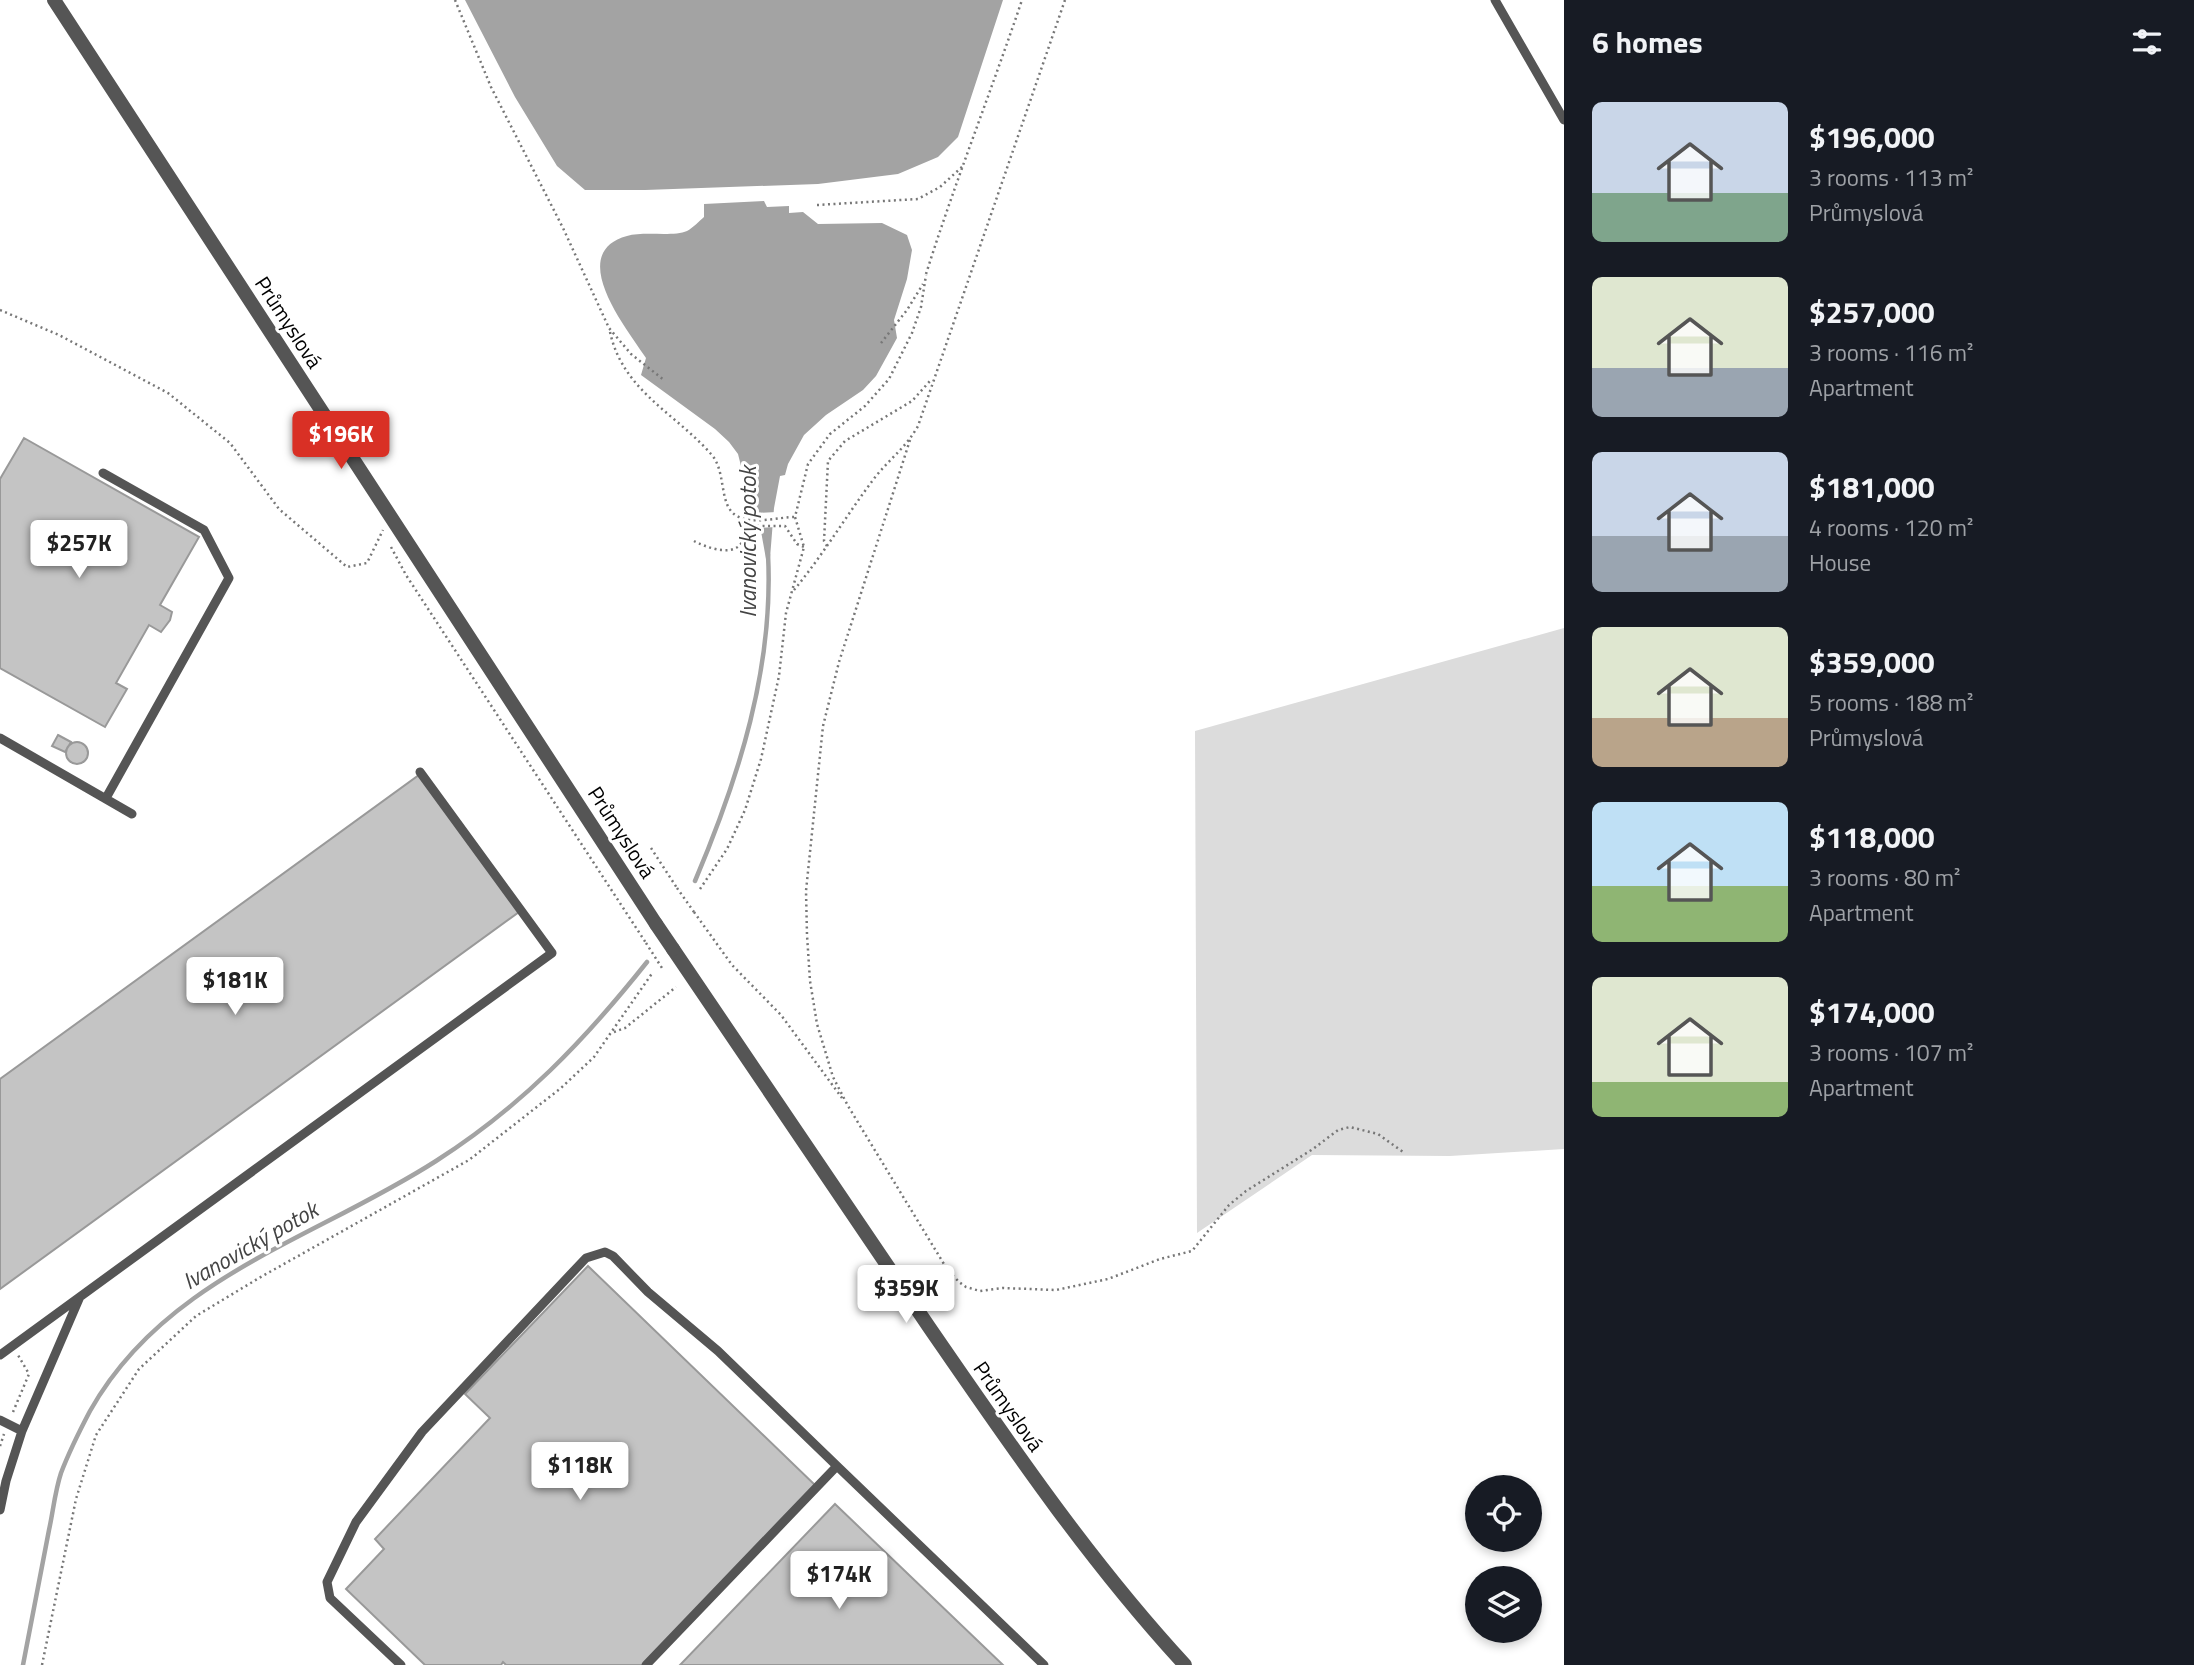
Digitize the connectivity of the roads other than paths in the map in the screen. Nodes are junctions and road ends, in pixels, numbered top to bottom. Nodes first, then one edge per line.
1 (54, 0) edge
2 (1495, 0) edge
3 (1564, 120) edge
4 (103, 473) dead end
5 (0, 738) edge
6 (420, 772) dead end
7 (106, 798) junction
8 (132, 814) dead end
9 (80, 1298) junction
10 (0, 1355) edge
11 (4, 1422) edge
12 (22, 1431) junction
13 (837, 1466) junction
14 (0, 1510) edge
15 (401, 1665) edge
16 (646, 1665) edge
17 (1044, 1665) edge
18 (1185, 1665) edge

1 - 18 street, Průmyslová, bridge
2 - 3 lane
4 - 7 lane
5 - 7 lane
6 - 9 lane
7 - 8 lane
9 - 10 lane
9 - 12 lane
11 - 12 lane
12 - 14 lane
13 - 15 lane
13 - 16 lane
13 - 17 lane

